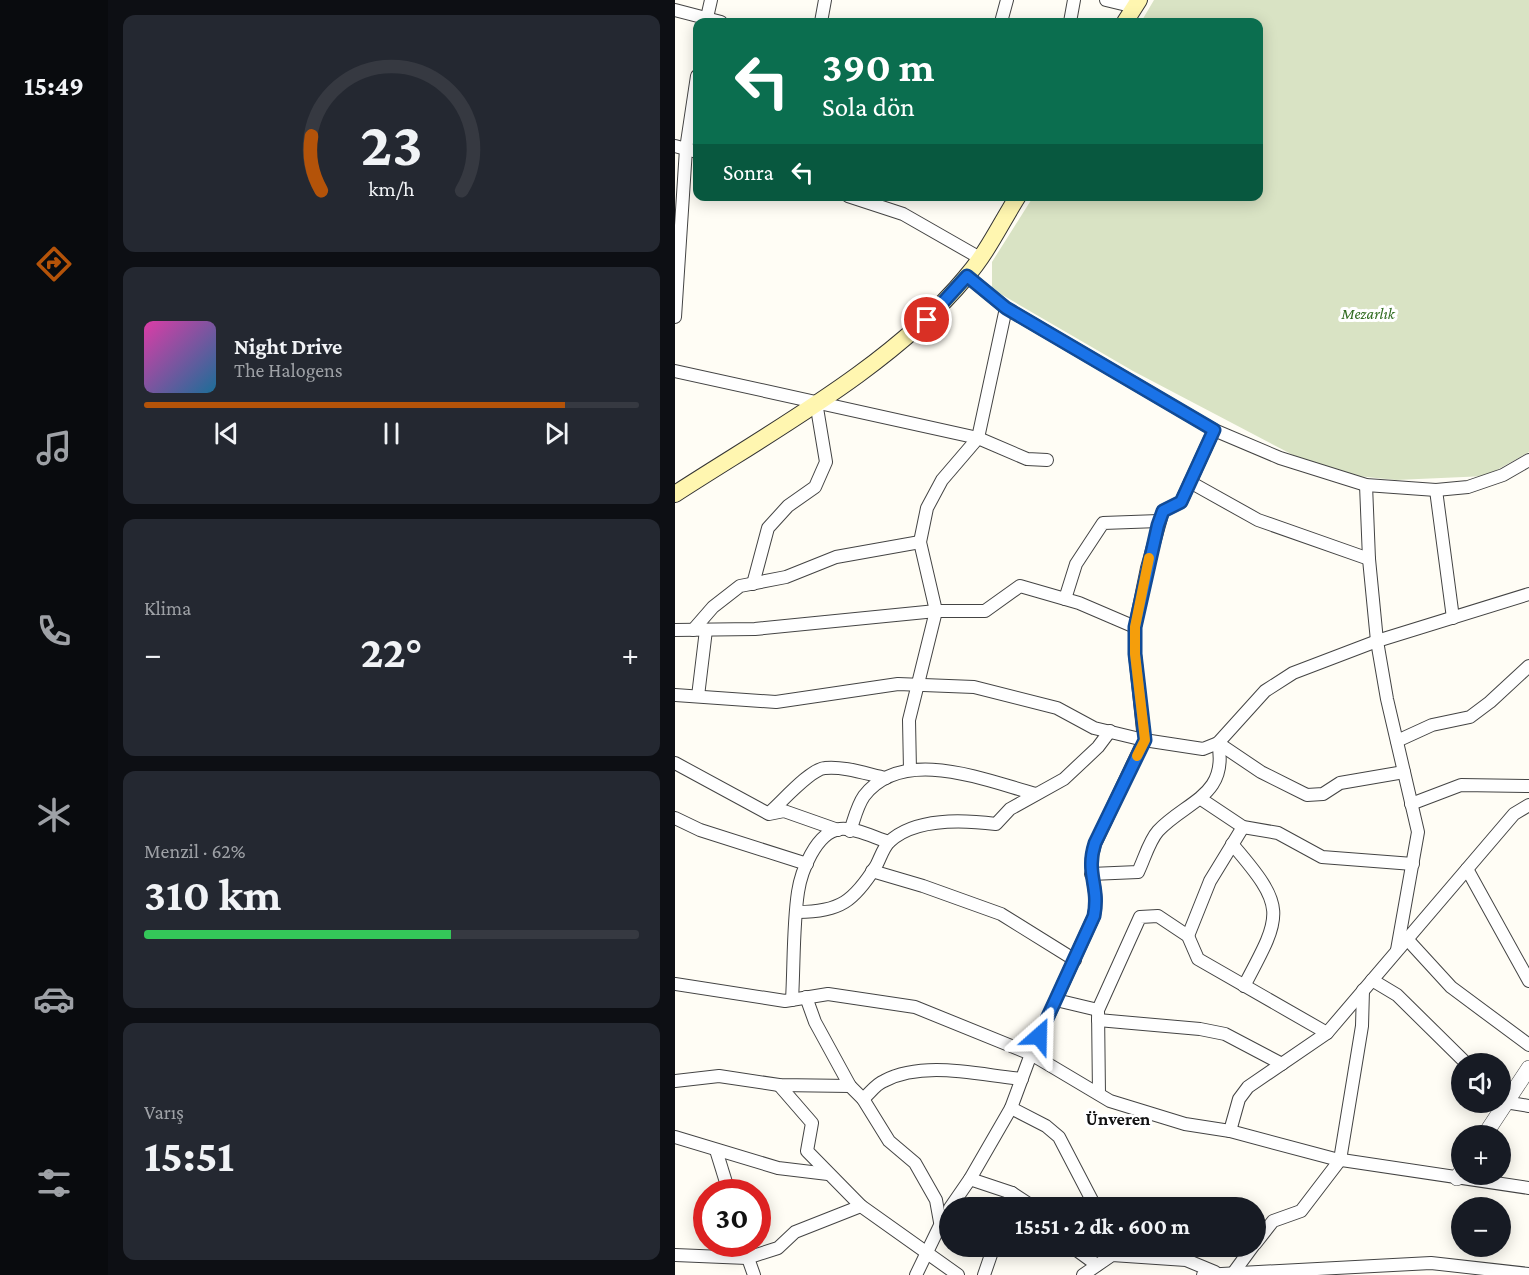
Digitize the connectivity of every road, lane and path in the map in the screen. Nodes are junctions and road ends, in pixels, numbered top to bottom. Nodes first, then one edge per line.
1 (711, 0) edge
2 (825, 0) edge
3 (1007, 0) edge
4 (1074, 0) edge
5 (1106, 0) edge
6 (1131, 3) edge
7 (675, 10) edge
8 (698, 18) edge
9 (707, 18) edge
10 (822, 18) edge
11 (1002, 18) edge
12 (1071, 18) edge
13 (1118, 18) edge
14 (1126, 18) edge
15 (693, 103) edge
16 (686, 149) edge
17 (679, 196) edge
18 (863, 201) edge
19 (1015, 201) edge
20 (980, 258) junction
21 (677, 265) edge
22 (967, 276) junction
23 (1006, 308) junction
24 (675, 317) edge
25 (675, 371) edge
26 (816, 402) junction
27 (1214, 430) junction
28 (978, 438) junction
29 (1047, 460) dead end
30 (1529, 460) edge
31 (1190, 482) junction
32 (1367, 485) junction
33 (1436, 490) junction
34 (675, 494) edge
35 (1159, 521) junction
36 (920, 542) junction
37 (1369, 559) junction
38 (753, 584) junction
39 (1529, 594) edge
40 (1065, 599) junction
41 (936, 611) junction
42 (1453, 618) junction
43 (1135, 627) junction
44 (675, 630) edge
45 (700, 630) junction
46 (1377, 641) junction
47 (1529, 666) edge
48 (915, 685) junction
49 (675, 695) edge
50 (698, 696) junction
51 (1110, 731) junction
52 (1145, 740) junction
53 (1397, 741) junction
54 (1218, 743) junction
55 (675, 763) edge
56 (910, 770) junction
57 (1404, 772) junction
58 (886, 778) junction
59 (1529, 786) edge
60 (1036, 794) junction
61 (1201, 799) junction
62 (1411, 804) junction
63 (1529, 806) edge
64 (769, 814) junction
65 (675, 818) edge
66 (1243, 827) junction
67 (844, 830) junction
68 (889, 842) junction
69 (1232, 844) junction
70 (807, 864) junction
71 (1413, 864) junction
72 (1467, 869) junction
73 (872, 871) junction
74 (1091, 874) junction
75 (798, 912) junction
76 (1188, 936) junction
77 (1407, 939) junction
78 (1398, 950) junction
79 (1075, 960) junction
80 (1372, 980) junction
81 (1529, 981) edge
82 (675, 984) edge
83 (1244, 986) junction
84 (1363, 990) junction
85 (806, 997) junction
86 (792, 1000) junction
87 (1056, 1000) junction
88 (1098, 1015) junction
89 (1327, 1033) junction
90 (1529, 1045) edge
91 (1456, 1053) edge
92 (1031, 1054) junction
93 (1282, 1064) junction
94 (1529, 1068) edge
95 (1022, 1079) junction
96 (675, 1081) edge
97 (779, 1085) junction
98 (850, 1086) junction
99 (1511, 1089) edge
100 (1099, 1094) junction
101 (863, 1099) junction
102 (1511, 1101) edge
103 (1529, 1106) edge
104 (1011, 1108) junction
105 (1230, 1131) junction
106 (675, 1137) edge
107 (717, 1150) junction
108 (1340, 1160) junction
109 (828, 1174) junction
110 (1451, 1174) edge
111 (725, 1179) edge
112 (971, 1179) junction
113 (1511, 1185) edge
114 (1529, 1188) edge
115 (1012, 1193) junction
116 (958, 1197) edge
117 (1011, 1197) edge
118 (1018, 1197) edge
119 (1090, 1197) edge
120 (861, 1206) junction
121 (939, 1216) edge
122 (939, 1224) edge
123 (1266, 1230) edge
124 (925, 1253) junction
125 (675, 1255) edge
126 (990, 1257) edge
127 (1086, 1257) edge
128 (1105, 1257) edge
129 (1161, 1257) edge
130 (1245, 1257) edge
131 (747, 1258) junction
132 (1097, 1265) junction
133 (1359, 1271) edge
134 (1234, 1272) junction
135 (1209, 1274) edge
136 (1529, 1274) edge
137 (753, 1275) edge
138 (916, 1275) edge
139 (958, 1275) edge
140 (984, 1275) edge
141 (1083, 1275) edge

1 - 9 street
2 - 10 street
3 - 11 street
4 - 12 street
5 - 6 street
6 - 13 main road
6 - 14 main road
7 - 8 street
15 - 16 street
16 - 17 street
17 - 21 street
18 - 20 street
19 - 20 main road
20 - 22 main road
21 - 24 street
22 - 23 street
22 - 26 main road
23 - 27 street
23 - 28 street
25 - 26 street
26 - 28 street
26 - 34 main road
26 - 38 street
27 - 31 street
27 - 32 street
28 - 29 street
28 - 36 street
30 - 33 street
31 - 35 street
31 - 37 street
32 - 33 street
32 - 37 street
33 - 42 street
35 - 40 street
35 - 43 street
36 - 38 street
36 - 41 street
37 - 46 street
38 - 45 street
39 - 42 street
40 - 41 street
40 - 43 street
41 - 45 street
41 - 48 street
42 - 46 street
43 - 52 street
44 - 45 street
45 - 50 street
46 - 53 street
46 - 54 street
47 - 53 street
48 - 50 street
48 - 51 street
48 - 56 street
49 - 50 street
51 - 52 street
51 - 60 street
52 - 54 street
52 - 74 street
53 - 57 street
54 - 57 street
54 - 61 street
55 - 64 street
56 - 58 street
56 - 60 street
57 - 62 street
58 - 64 street
58 - 67 street
59 - 62 street
60 - 68 street
61 - 66 street
61 - 74 street
62 - 71 street
63 - 72 street
64 - 67 street
65 - 70 street
66 - 69 street
66 - 71 street
67 - 68 street
67 - 70 street
68 - 73 street
69 - 76 street
69 - 83 street
70 - 75 street
71 - 78 street
72 - 77 street
72 - 81 street
73 - 75 street
73 - 79 street
74 - 79 street
75 - 86 street
76 - 83 street
76 - 88 street
77 - 78 street
77 - 90 street
78 - 80 street
79 - 87 street
80 - 84 street
80 - 91 street
82 - 86 street
83 - 89 street
84 - 89 street
84 - 108 street
85 - 86 street
85 - 92 street
85 - 98 street
87 - 88 street
87 - 92 street
88 - 93 street
88 - 100 street
89 - 93 street
92 - 95 street
92 - 100 street
93 - 105 street
94 - 99 street
95 - 101 street
95 - 104 street
96 - 97 street
97 - 98 street
97 - 109 street
98 - 101 street
100 - 105 street
101 - 121 street
102 - 103 street
104 - 112 street
104 - 119 street
105 - 108 street
106 - 107 street
107 - 109 street
107 - 111 street
108 - 110 street
108 - 123 street
109 - 120 street
112 - 115 street
112 - 116 street
113 - 114 street
115 - 117 street
115 - 118 street
120 - 124 street
120 - 131 street
122 - 124 street
124 - 138 street
124 - 139 street
125 - 131 street
126 - 140 street
127 - 132 street
128 - 132 street
129 - 135 street
130 - 134 street
131 - 137 street
132 - 141 street
133 - 134 street
133 - 136 street
134 - 135 street

